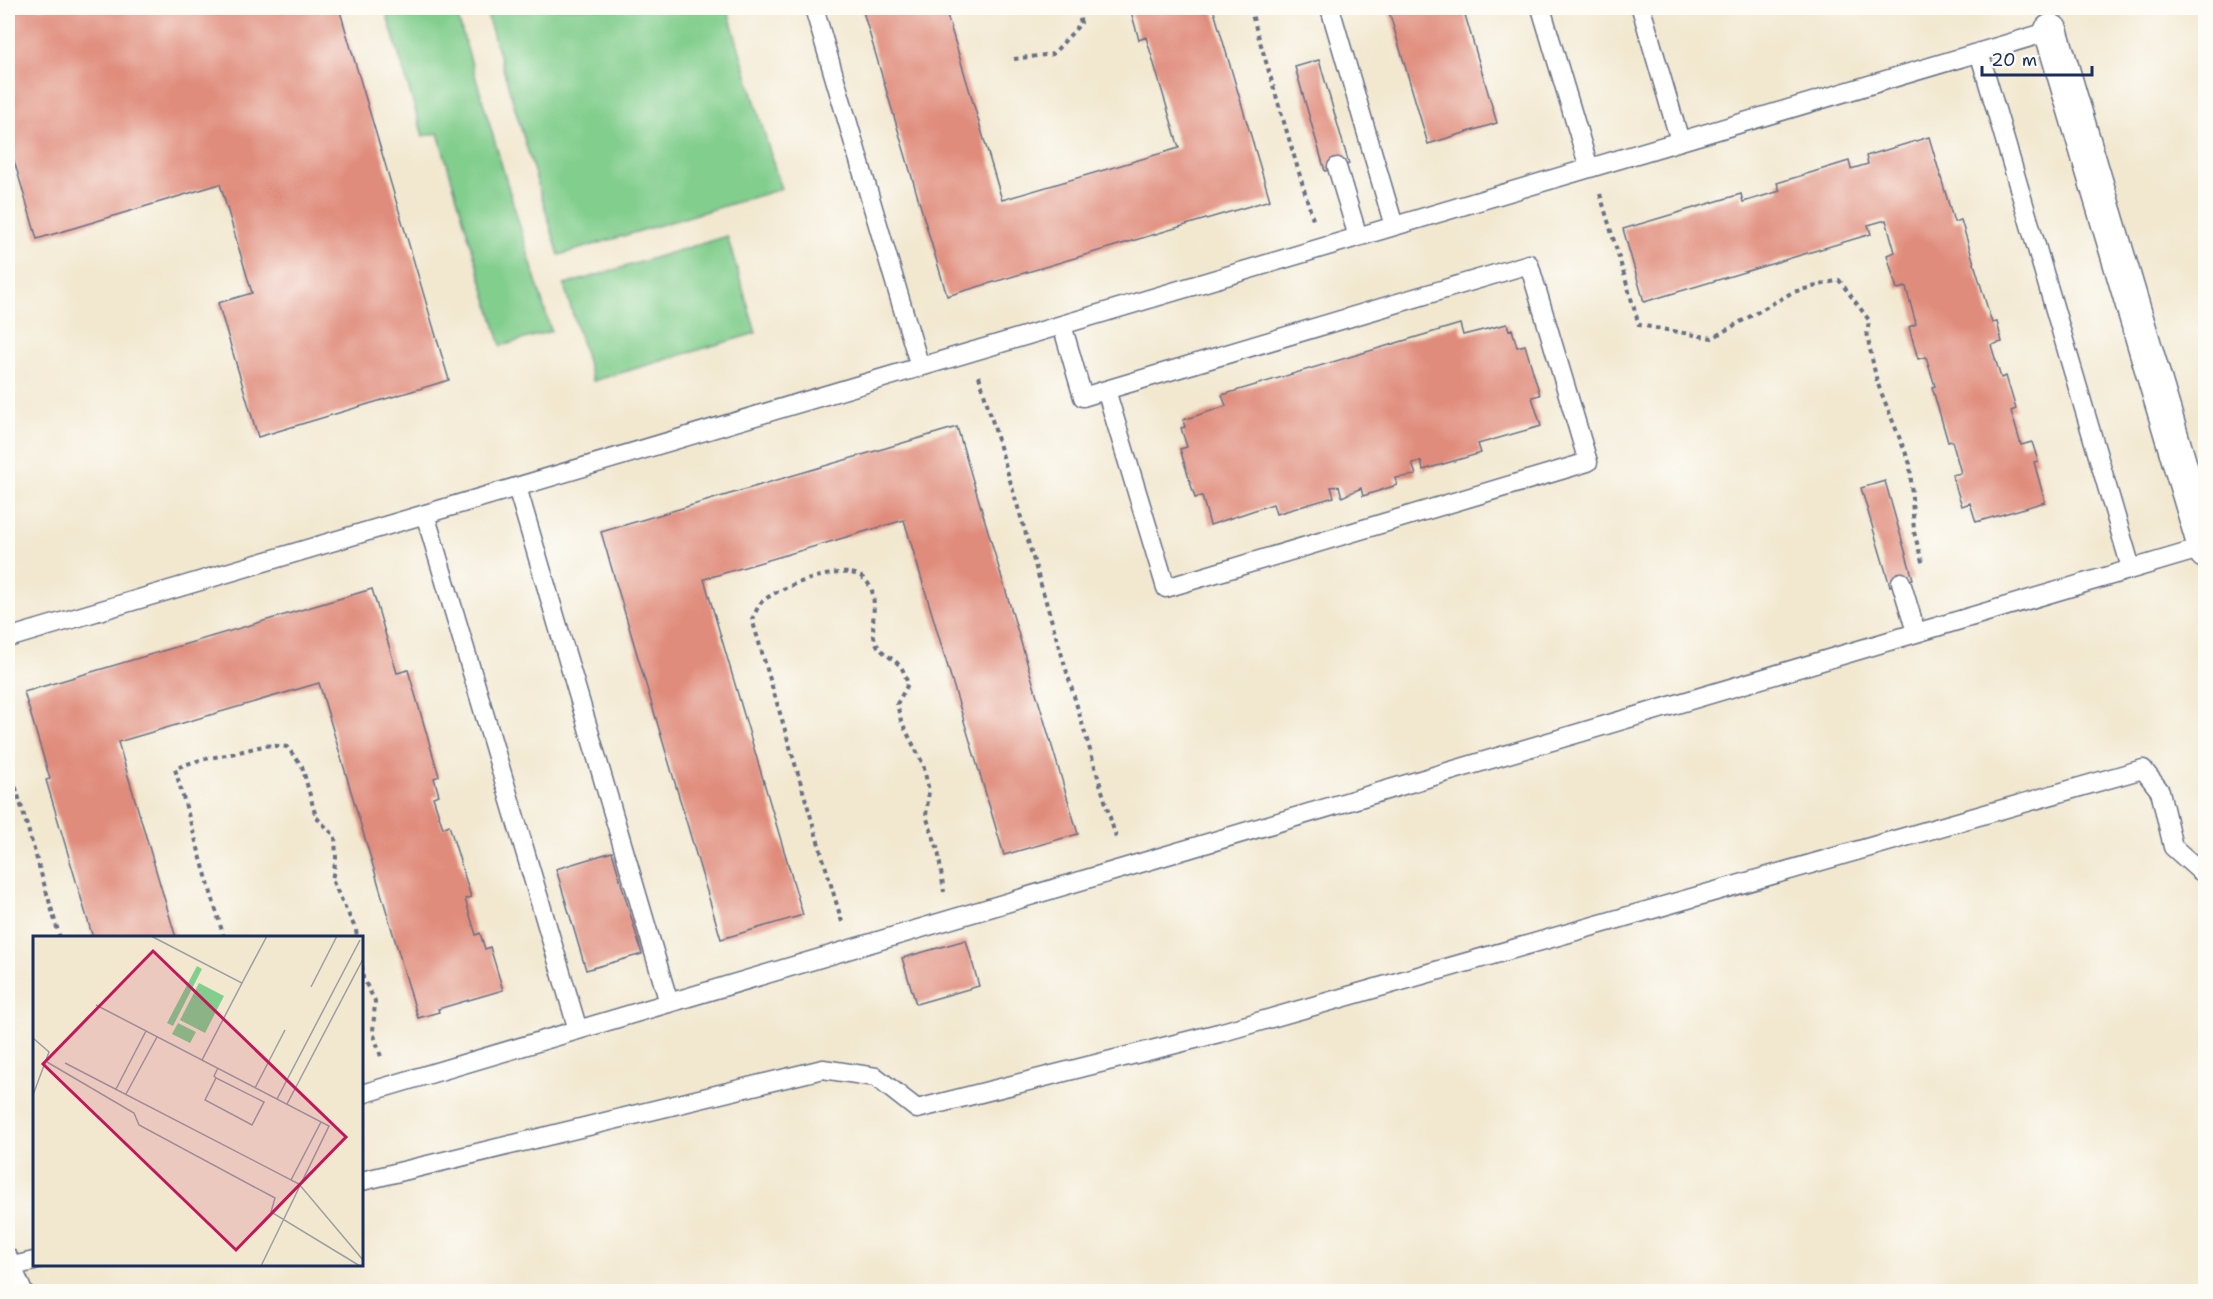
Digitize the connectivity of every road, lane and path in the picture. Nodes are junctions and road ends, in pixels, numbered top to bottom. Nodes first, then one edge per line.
1 (814, 8) edge
2 (1077, 8) edge
3 (1250, 8) edge
4 (1330, 8) edge
5 (1541, 8) edge
6 (1641, 8) edge
7 (2051, 31) joint
8 (1979, 52) junction
9 (1014, 59) dead end
10 (1680, 141) junction
11 (1337, 167) dead end
12 (1591, 168) junction
13 (1394, 226) junction
14 (1358, 237) junction
15 (1321, 248) junction
16 (1062, 325) junction
17 (972, 352) junction
18 (920, 367) junction
19 (1106, 390) junction
20 (517, 487) junction
21 (425, 514) junction
22 (2205, 548) edge
23 (2131, 568) junction
24 (1901, 582) dead end
25 (1941, 625) junction
26 (1916, 632) junction
27 (8, 638) edge
28 (8, 761) edge
29 (1125, 867) junction
30 (2205, 869) edge
31 (948, 920) junction
32 (59, 936) edge
33 (223, 936) edge
34 (357, 936) edge
35 (850, 949) junction
36 (363, 978) edge
37 (669, 1003) junction
38 (578, 1030) junction
39 (390, 1085) junction
40 (363, 1094) edge
41 (363, 1181) edge
42 (10, 1261) edge
43 (33, 1261) edge
44 (23, 1292) edge

1 - 18 lane
2 - 9 path
3 - 15 path
4 - 13 lane
5 - 12 lane
6 - 10 lane
7 - 8 lane
7 - 22 street
8 - 10 lane
8 - 23 lane
10 - 12 lane
11 - 14 lane
12 - 13 lane
12 - 25 path
13 - 14 lane
14 - 15 lane
15 - 16 lane
16 - 17 lane
16 - 19 lane
17 - 18 lane
17 - 29 path
18 - 20 lane
19 - 19 lane
20 - 21 lane
20 - 37 lane
21 - 27 lane
21 - 38 lane
22 - 23 lane
23 - 25 lane
24 - 26 lane
25 - 26 lane
26 - 29 lane
28 - 32 path
29 - 31 lane
30 - 41 lane
31 - 35 lane
31 - 35 path
33 - 34 path
35 - 37 lane
36 - 39 path
37 - 38 lane
38 - 39 lane
39 - 40 lane
42 - 43 lane
42 - 44 lane

